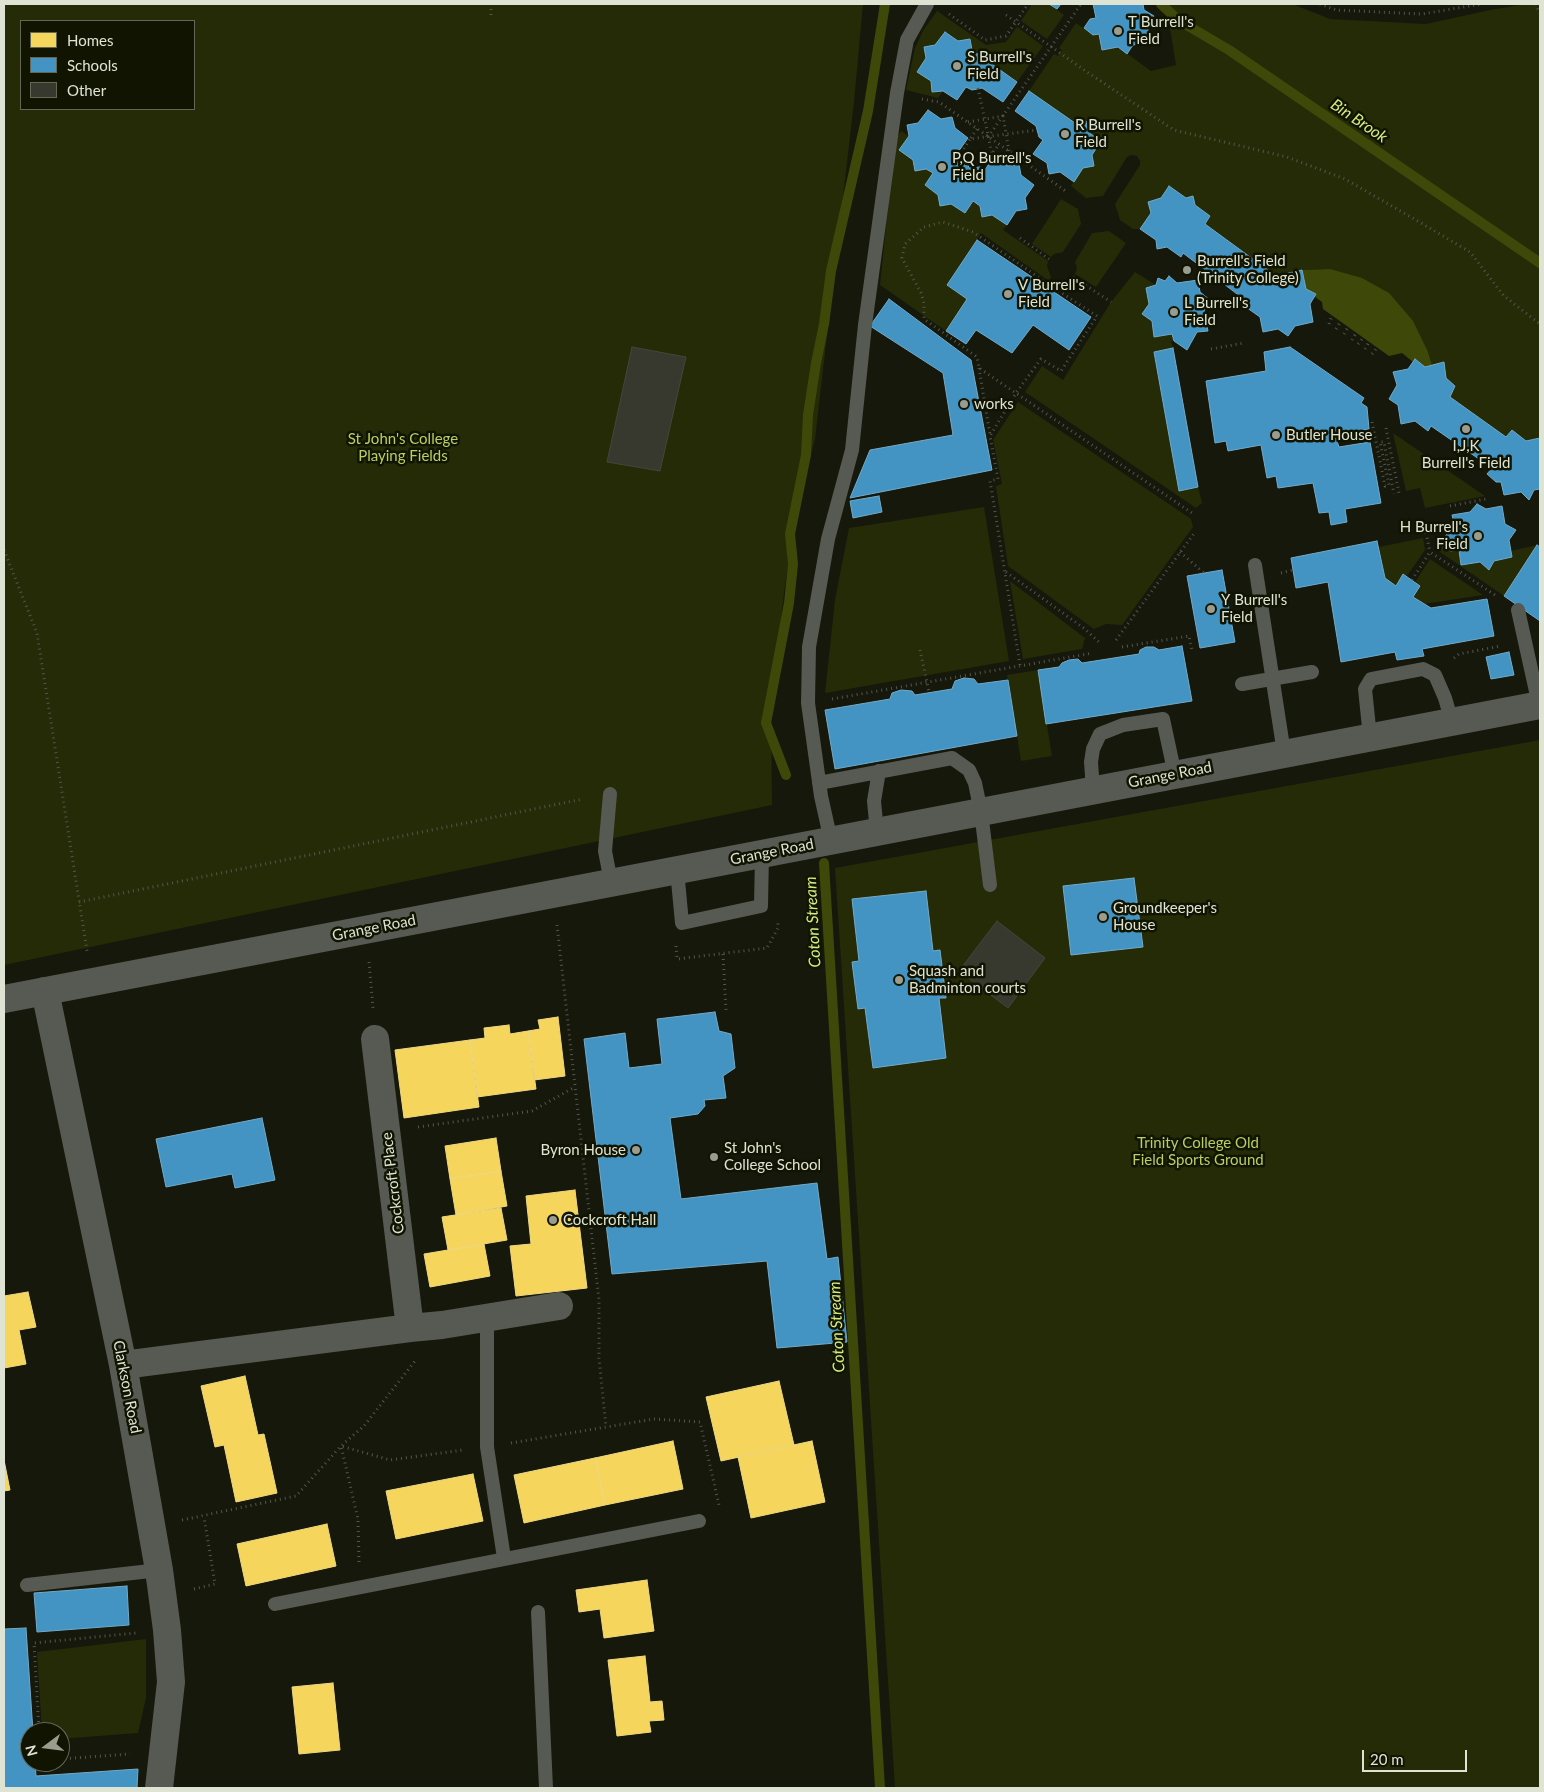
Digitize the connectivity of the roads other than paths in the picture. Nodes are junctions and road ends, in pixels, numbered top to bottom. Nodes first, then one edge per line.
1 (927, 4) edge
2 (1255, 565) dead end
3 (1518, 610) road end
4 (1312, 672) dead end
5 (1273, 679) junction
6 (1242, 684) dead end
7 (1540, 705) edge
8 (1452, 722) junction
9 (1370, 737) junction
10 (1284, 753) junction
11 (879, 771) junction
12 (1175, 775) junction
13 (819, 783) junction
14 (1093, 790) junction
15 (610, 794) road end
16 (981, 812) junction
17 (877, 832) junction
18 (831, 841) junction
19 (762, 854) junction
20 (677, 870) junction
21 (611, 882) junction
22 (990, 884) dead end
23 (45, 991) junction
24 (4, 999) edge
25 (376, 1039) road end
26 (559, 1306) dead end
27 (486, 1318) junction
28 (410, 1328) junction
29 (123, 1365) junction
30 (699, 1521) road end
31 (504, 1558) junction
32 (159, 1570) junction
33 (27, 1584) dead end
34 (275, 1604) dead end
35 (538, 1612) dead end
36 (159, 1788) edge
37 (546, 1788) edge

1 - 13 lane
2 - 5 lane
3 - 7 lane
4 - 5 lane
5 - 6 lane
5 - 10 lane
7 - 8 street, Grange Road
8 - 9 street, Grange Road
8 - 9 lane
9 - 10 street, Grange Road
10 - 12 street, Grange Road
11 - 13 lane
11 - 16 lane
11 - 17 lane
12 - 14 street, Grange Road
12 - 14 lane
13 - 18 lane
14 - 16 street, Grange Road
15 - 21 lane
16 - 17 street, Grange Road
16 - 22 lane
17 - 18 street, Grange Road
18 - 19 street, Grange Road
19 - 20 street, Grange Road
19 - 20 lane
20 - 21 street, Grange Road
21 - 23 street, Grange Road
23 - 24 street, Grange Road
23 - 29 street, Clarkson Road
25 - 28 street, Cockcroft Place
26 - 27 street
27 - 28 street
27 - 31 lane
28 - 29 street
29 - 32 street, Clarkson Road
30 - 31 lane
31 - 34 lane
32 - 33 lane
32 - 36 street, Clarkson Road
35 - 37 lane

